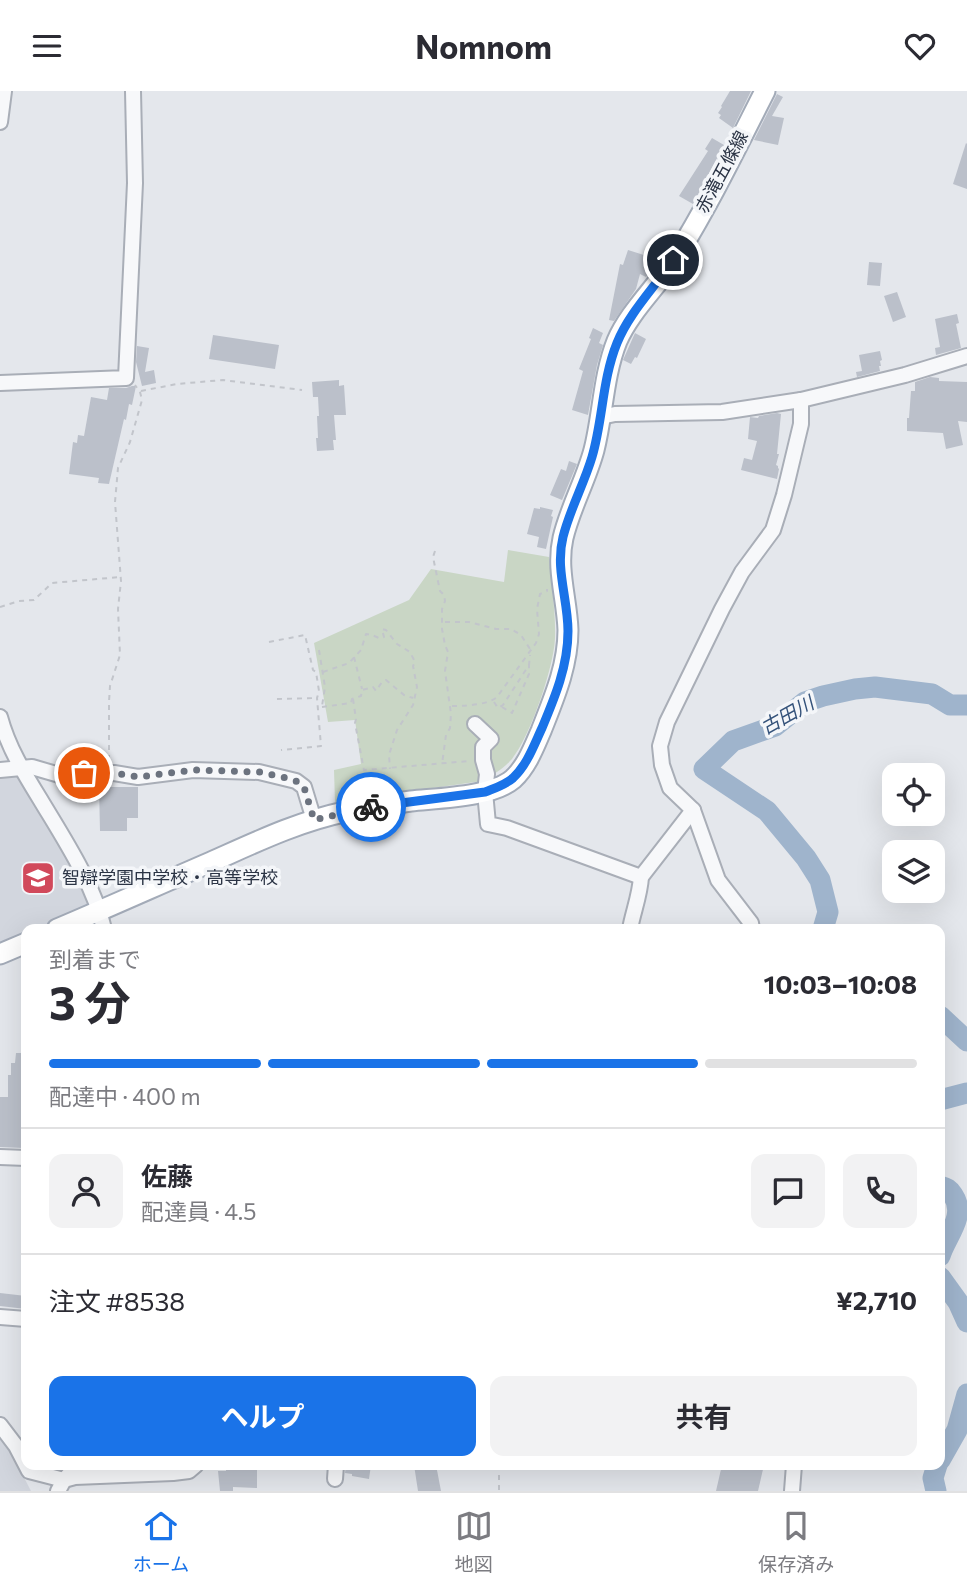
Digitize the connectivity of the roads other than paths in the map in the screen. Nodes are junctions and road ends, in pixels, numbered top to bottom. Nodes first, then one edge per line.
1 (4, 91) edge
2 (134, 91) edge
3 (765, 91) edge
4 (0, 122) edge
5 (967, 356) edge
6 (0, 383) edge
7 (801, 400) junction
8 (601, 417) junction
9 (0, 717) edge
10 (475, 724) dead end
11 (21, 768) junction
12 (0, 770) edge
13 (485, 792) junction
14 (693, 810) junction
15 (314, 820) junction
16 (641, 877) junction
17 (102, 920) edge
18 (82, 924) edge
19 (631, 924) edge
20 (751, 924) edge
21 (21, 945) edge
22 (0, 954) edge
23 (0, 1157) edge
24 (21, 1158) edge
25 (0, 1317) edge
26 (21, 1319) edge
27 (0, 1425) edge
28 (21, 1456) edge
29 (28, 1470) edge
30 (73, 1470) edge
31 (190, 1470) edge
32 (794, 1470) edge
33 (61, 1486) edge
34 (792, 1491) edge

1 - 4 street
2 - 6 street
3 - 8 main road, 赤滝五條線
5 - 7 street
7 - 8 street
7 - 14 street
8 - 13 main road, 赤滝五條線
9 - 11 street
10 - 13 street
11 - 12 street
11 - 15 street
11 - 17 street
13 - 15 main road, 赤滝五條線
13 - 16 street
14 - 16 street
14 - 20 street
15 - 17 main road, 赤滝五條線
16 - 19 street
17 - 18 main road, 赤滝五條線
21 - 22 main road
23 - 24 street
25 - 26 street
27 - 28 street
29 - 33 street
30 - 33 street
31 - 33 street
32 - 34 street

